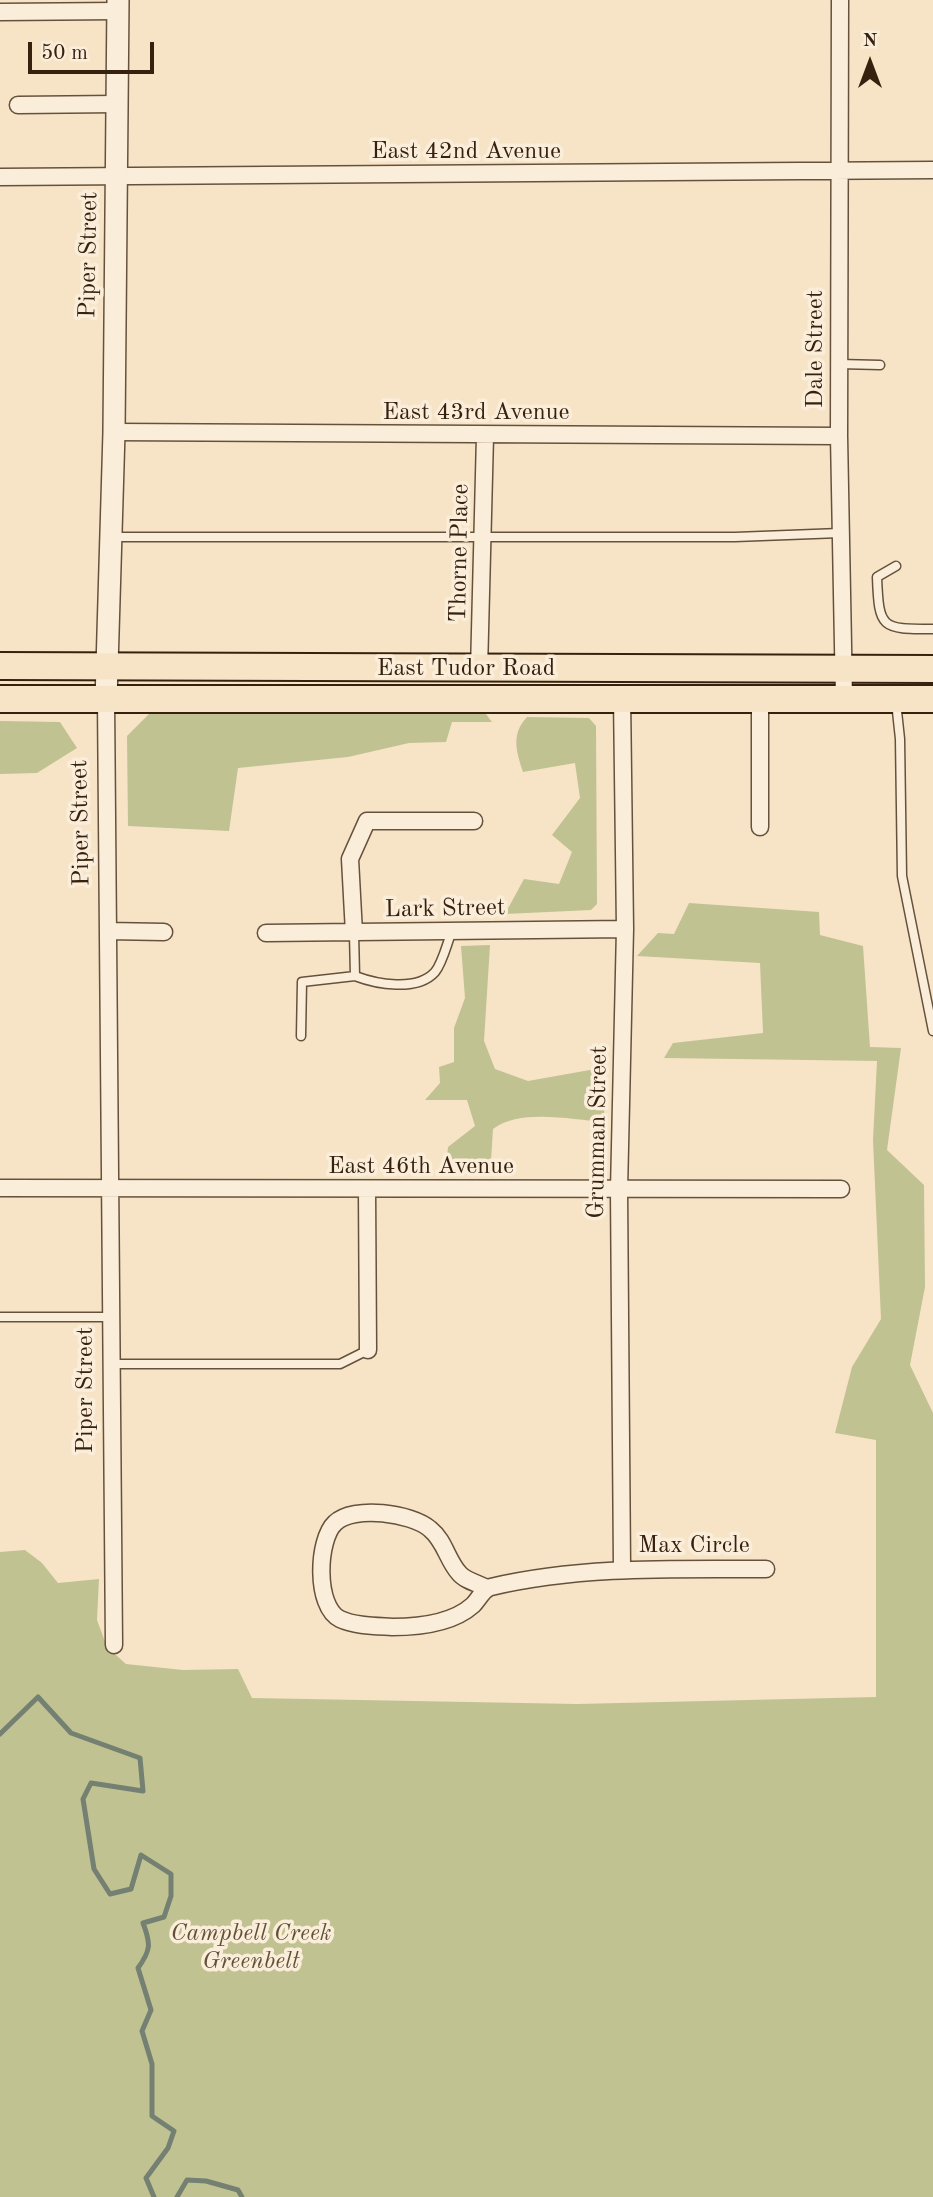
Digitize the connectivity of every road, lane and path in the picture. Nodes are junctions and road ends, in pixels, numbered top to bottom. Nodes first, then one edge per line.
1 (841, 0) edge
2 (118, 5) edge
3 (0, 12) edge
4 (117, 104) junction
5 (18, 105) dead end
6 (933, 170) edge
7 (840, 172) junction
8 (0, 177) edge
9 (117, 177) junction
10 (839, 364) junction
11 (880, 365) dead end
12 (114, 432) junction
13 (485, 436) junction
14 (838, 436) junction
15 (840, 533) junction
16 (109, 537) junction
17 (483, 537) junction
18 (896, 566) dead end
19 (933, 629) edge
20 (0, 666) edge
21 (106, 666) junction
22 (843, 669) junction
23 (933, 669) edge
24 (480, 670) junction
25 (622, 697) junction
26 (760, 698) junction
27 (844, 698) junction
28 (0, 699) edge
29 (895, 699) junction
30 (933, 699) edge
31 (106, 700) junction
32 (474, 821) dead end
33 (760, 827) dead end
34 (625, 929) junction
35 (452, 931) junction
36 (108, 932) junction
37 (164, 932) dead end
38 (266, 933) dead end
39 (354, 933) junction
40 (355, 976) junction
41 (933, 1031) edge
42 (302, 1036) dead end
43 (111, 1187) junction
44 (0, 1188) edge
45 (841, 1189) dead end
46 (368, 1190) junction
47 (618, 1190) junction
48 (0, 1317) edge
49 (112, 1317) junction
50 (368, 1350) joint
51 (112, 1364) junction
52 (622, 1568) junction
53 (766, 1569) dead end
54 (487, 1587) junction
55 (114, 1645) dead end

1 - 7 street, Dale Street
2 - 3 street
2 - 4 street, Piper Street
4 - 5 street
4 - 9 street, Piper Street
6 - 7 street, East 42nd Avenue
7 - 9 street, East 42nd Avenue
7 - 10 street, Dale Street
8 - 9 street, East 42nd Avenue
9 - 12 street, Piper Street
10 - 11 lane
10 - 14 street, Dale Street
12 - 13 street, East 43rd Avenue
12 - 16 street, Piper Street
13 - 14 street, East 43rd Avenue
13 - 17 street, Thorne Place
14 - 15 street, Dale Street
15 - 17 lane
15 - 22 street, Dale Street
16 - 17 lane
16 - 21 street, Piper Street
17 - 24 street, Thorne Place
18 - 19 lane
20 - 21 main road, East Tudor Road
21 - 24 main road, East Tudor Road
21 - 31 street, Piper Street
22 - 23 main road, East Tudor Road
22 - 24 main road, East Tudor Road
22 - 27 street, Dale Street
25 - 26 main road, East Tudor Road
25 - 31 main road, East Tudor Road
25 - 34 street, Grumman Street
26 - 27 main road, East Tudor Road
26 - 33 street
27 - 29 main road, East Tudor Road
28 - 31 main road, East Tudor Road
29 - 30 main road, East Tudor Road
29 - 41 lane
31 - 36 street, Piper Street
32 - 39 street
34 - 35 street, Lark Street
34 - 47 street, Grumman Street
35 - 39 street, Lark Street
35 - 40 lane
36 - 37 street
36 - 43 street, Piper Street
38 - 39 street, Lark Street
39 - 40 lane
40 - 42 lane
43 - 44 street, East 46th Avenue
43 - 46 street, East 46th Avenue
43 - 49 street, Piper Street
45 - 47 street, East 46th Avenue
46 - 47 street, East 46th Avenue
46 - 50 street
47 - 52 street, Grumman Street
48 - 49 lane
49 - 51 street, Piper Street
50 - 51 lane
51 - 55 street, Piper Street
52 - 53 street, Max Circle
52 - 54 street, Max Circle
54 - 54 street

